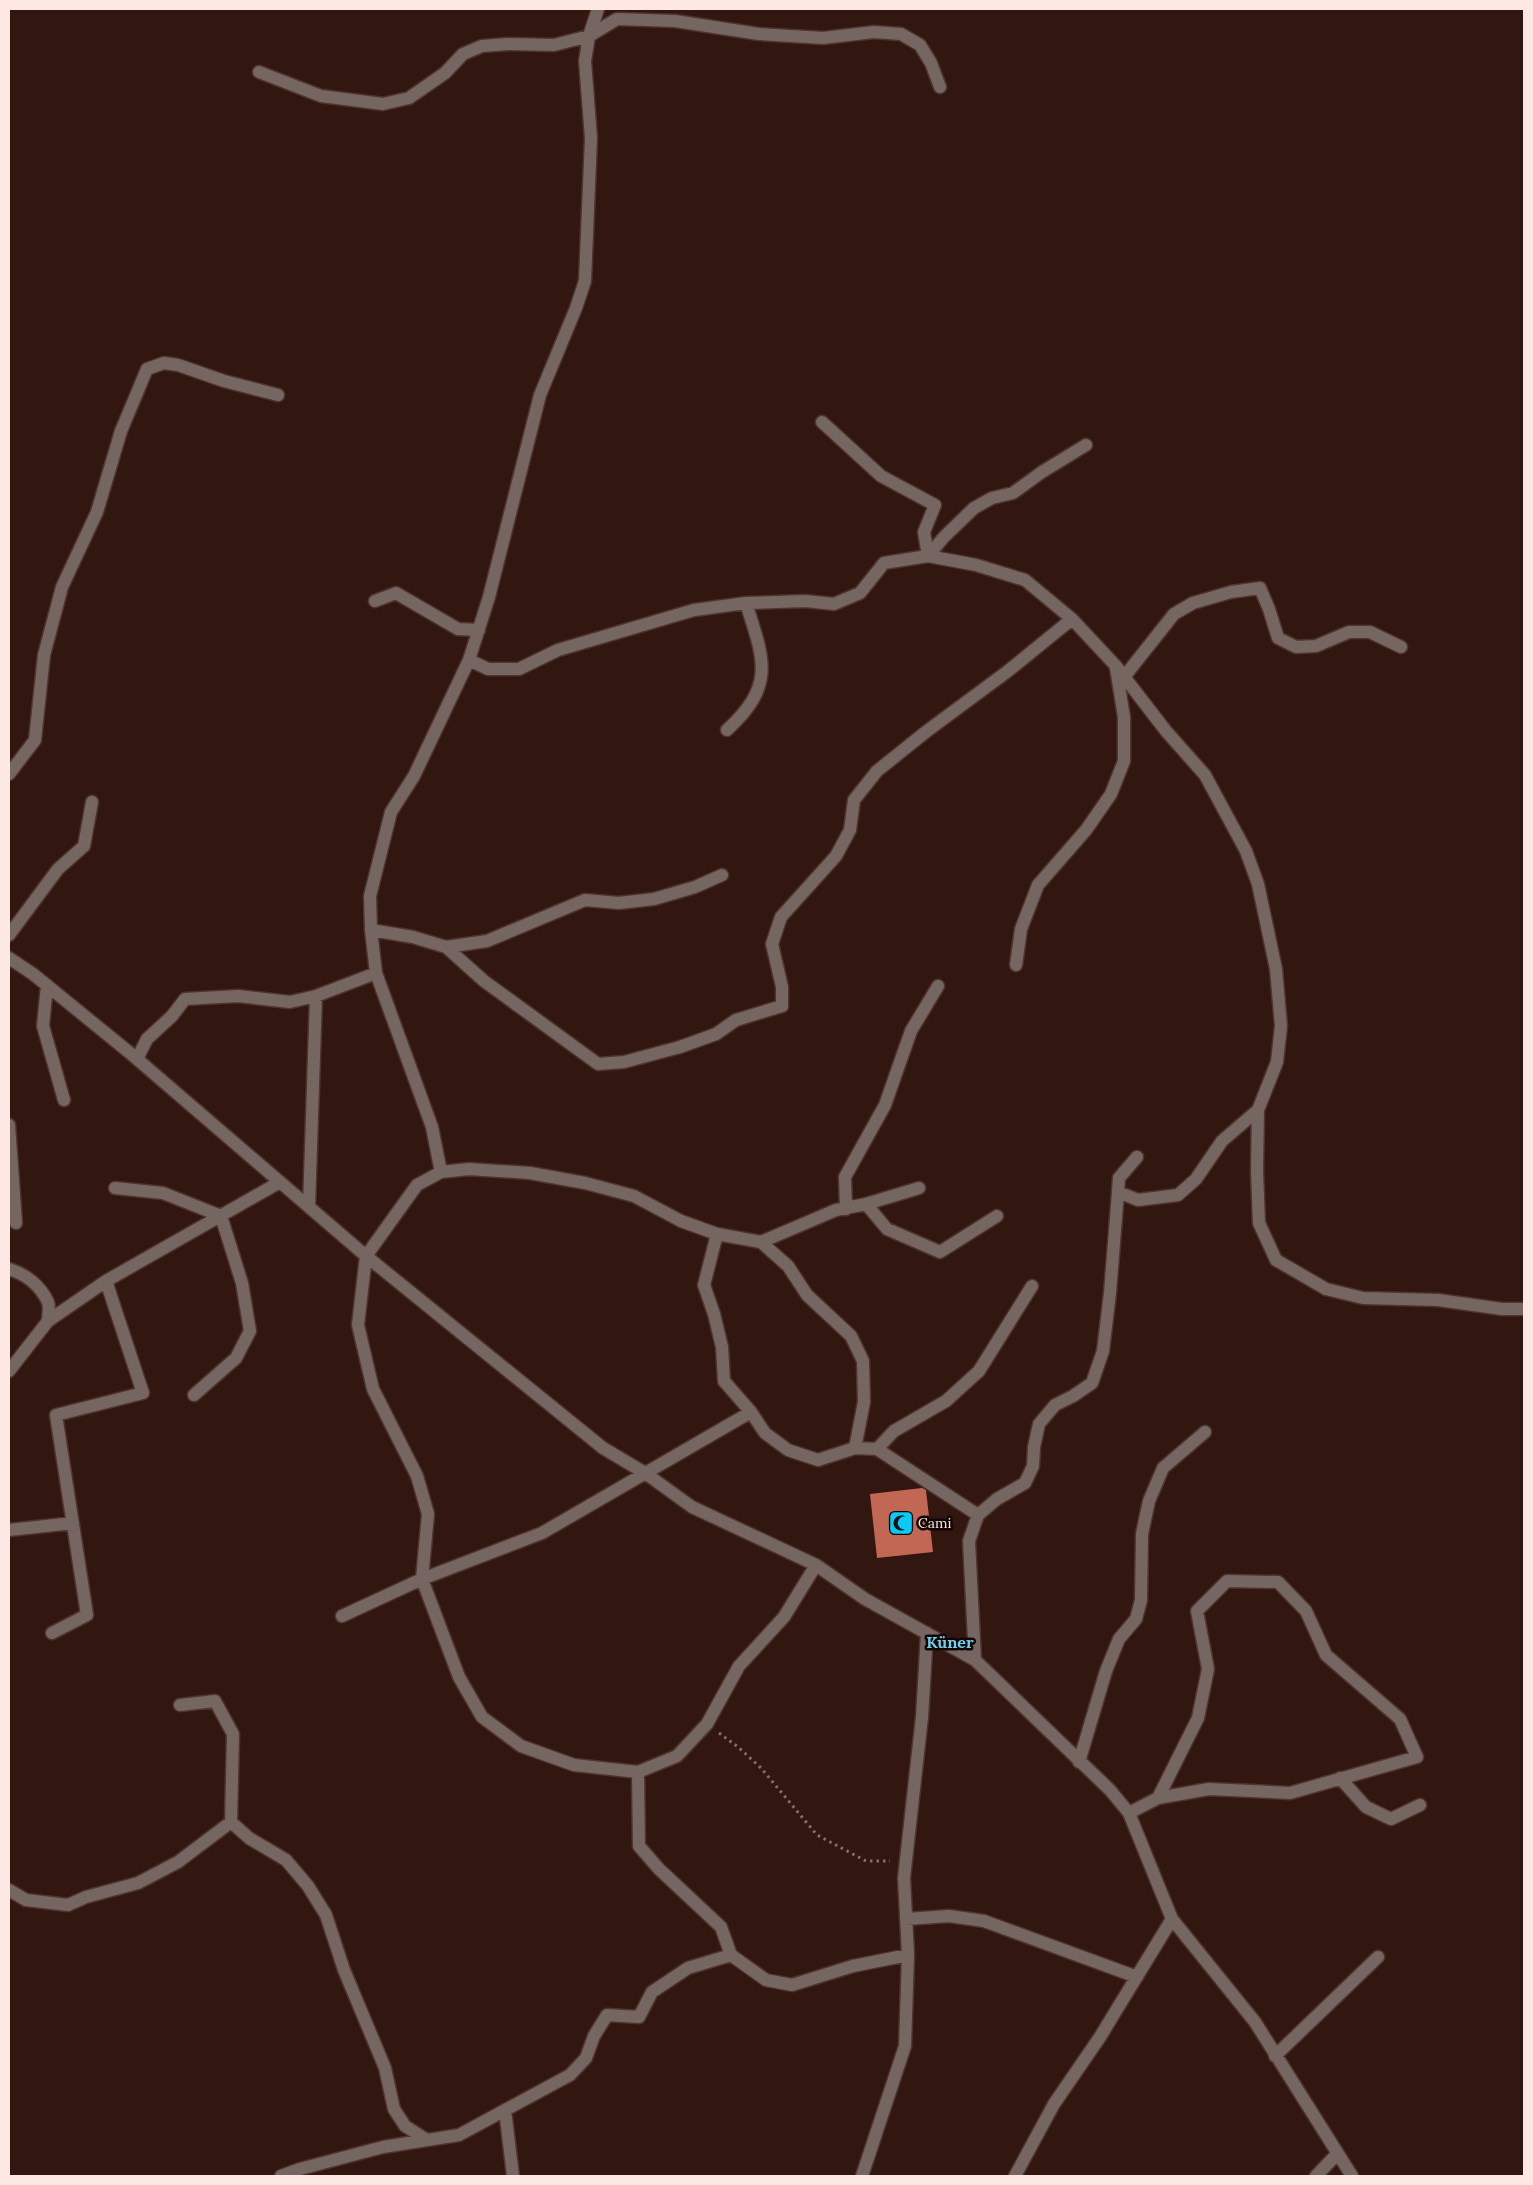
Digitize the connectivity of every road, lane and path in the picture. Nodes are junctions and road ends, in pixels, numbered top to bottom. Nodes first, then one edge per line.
1 (598, 9) edge
2 (589, 36) junction
3 (259, 72) dead end
4 (940, 87) dead end
5 (278, 395) dead end
6 (822, 422) dead end
7 (1086, 445) dead end
8 (928, 556) junction
9 (375, 601) dead end
10 (746, 603) junction
11 (1072, 619) junction
12 (479, 630) junction
13 (1401, 647) dead end
14 (469, 660) junction
15 (1115, 665) junction
16 (1124, 677) junction
17 (728, 730) dead end
18 (9, 774) edge
19 (92, 802) dead end
20 (722, 875) dead end
21 (371, 930) junction
22 (9, 936) edge
23 (446, 947) junction
24 (9, 958) edge
25 (1016, 965) dead end
26 (376, 973) junction
27 (47, 985) junction
28 (938, 986) dead end
29 (316, 996) junction
30 (137, 1059) junction
31 (64, 1100) dead end
32 (1258, 1110) junction
33 (9, 1124) edge
34 (1137, 1157) dead end
35 (441, 1172) junction
36 (280, 1182) junction
37 (115, 1188) dead end
38 (919, 1188) dead end
39 (1118, 1192) junction
40 (866, 1204) junction
41 (309, 1207) junction
42 (846, 1209) junction
43 (220, 1216) junction
44 (997, 1216) dead end
45 (16, 1223) dead end
46 (717, 1234) junction
47 (760, 1242) junction
48 (366, 1256) junction
49 (9, 1269) edge
50 (106, 1281) junction
51 (1032, 1286) dead end
52 (1524, 1309) edge
53 (48, 1322) junction
54 (9, 1371) edge
55 (194, 1395) dead end
56 (751, 1412) junction
57 (1205, 1432) dead end
58 (855, 1448) junction
59 (877, 1449) junction
60 (645, 1473) junction
61 (978, 1515) junction
62 (73, 1523) junction
63 (9, 1530) edge
64 (816, 1565) junction
65 (422, 1579) junction
66 (342, 1616) dead end
67 (52, 1633) dead end
68 (927, 1633) junction
69 (975, 1660) junction
70 (180, 1705) dead end
71 (706, 1724) junction
72 (1079, 1762) junction
73 (638, 1772) junction
74 (1340, 1778) junction
75 (1158, 1798) junction
76 (1420, 1804) dead end
77 (1128, 1813) junction
78 (231, 1822) junction
79 (906, 1861) junction
80 (9, 1890) edge
81 (906, 1919) junction
82 (1172, 1919) junction
83 (731, 1955) junction
84 (908, 1955) junction
85 (1378, 1957) dead end
86 (1137, 1977) junction
87 (1275, 2056) junction
88 (505, 2110) junction
89 (427, 2140) junction
90 (1337, 2154) junction
91 (281, 2176) edge
92 (513, 2176) edge
93 (862, 2176) edge
94 (1015, 2176) edge
95 (1316, 2176) edge
96 (1352, 2176) edge

1 - 2 street
2 - 3 street
2 - 4 street
2 - 12 street
5 - 18 street
6 - 8 street
7 - 8 street
8 - 10 street
8 - 11 street
9 - 12 street
10 - 14 street
10 - 17 street
11 - 15 street
11 - 23 street
12 - 14 street
13 - 16 street
14 - 21 street
15 - 16 street
15 - 25 street
16 - 32 street
19 - 22 street
20 - 23 street
21 - 23 street
21 - 26 street
24 - 27 street
26 - 29 street
26 - 35 street
27 - 30 street
27 - 31 street
28 - 42 street
29 - 30 street
29 - 41 street
30 - 36 street
32 - 39 street
32 - 52 street
33 - 45 street
34 - 39 street
35 - 46 street
35 - 48 street
36 - 41 street
36 - 43 street
37 - 43 street
38 - 40 street
39 - 61 street
40 - 42 street
40 - 44 street
41 - 48 street
42 - 47 street
43 - 50 street
43 - 55 street
46 - 47 street
46 - 56 street
47 - 58 street
48 - 60 street
48 - 65 street
49 - 53 street
50 - 53 street
50 - 62 street
51 - 59 street
53 - 54 street
56 - 58 street
56 - 60 street
57 - 72 street
58 - 59 street
59 - 61 street
60 - 64 street
60 - 65 street
61 - 69 street
62 - 63 street
62 - 67 street
64 - 68 street
64 - 71 street
65 - 66 street
65 - 73 street
68 - 69 street
68 - 79 street
69 - 72 street
70 - 78 street
71 - 73 street
71 - 79 path
72 - 77 street
73 - 83 street
74 - 75 street
74 - 75 street
74 - 76 street
75 - 77 street
77 - 82 street
78 - 80 street
78 - 89 street
79 - 81 street
81 - 84 street
81 - 86 street
82 - 86 street
82 - 87 street
83 - 84 street
83 - 88 street
84 - 93 street
85 - 87 street
86 - 94 street
87 - 90 street
88 - 89 street
88 - 92 street
89 - 91 street
90 - 95 street
90 - 96 street

